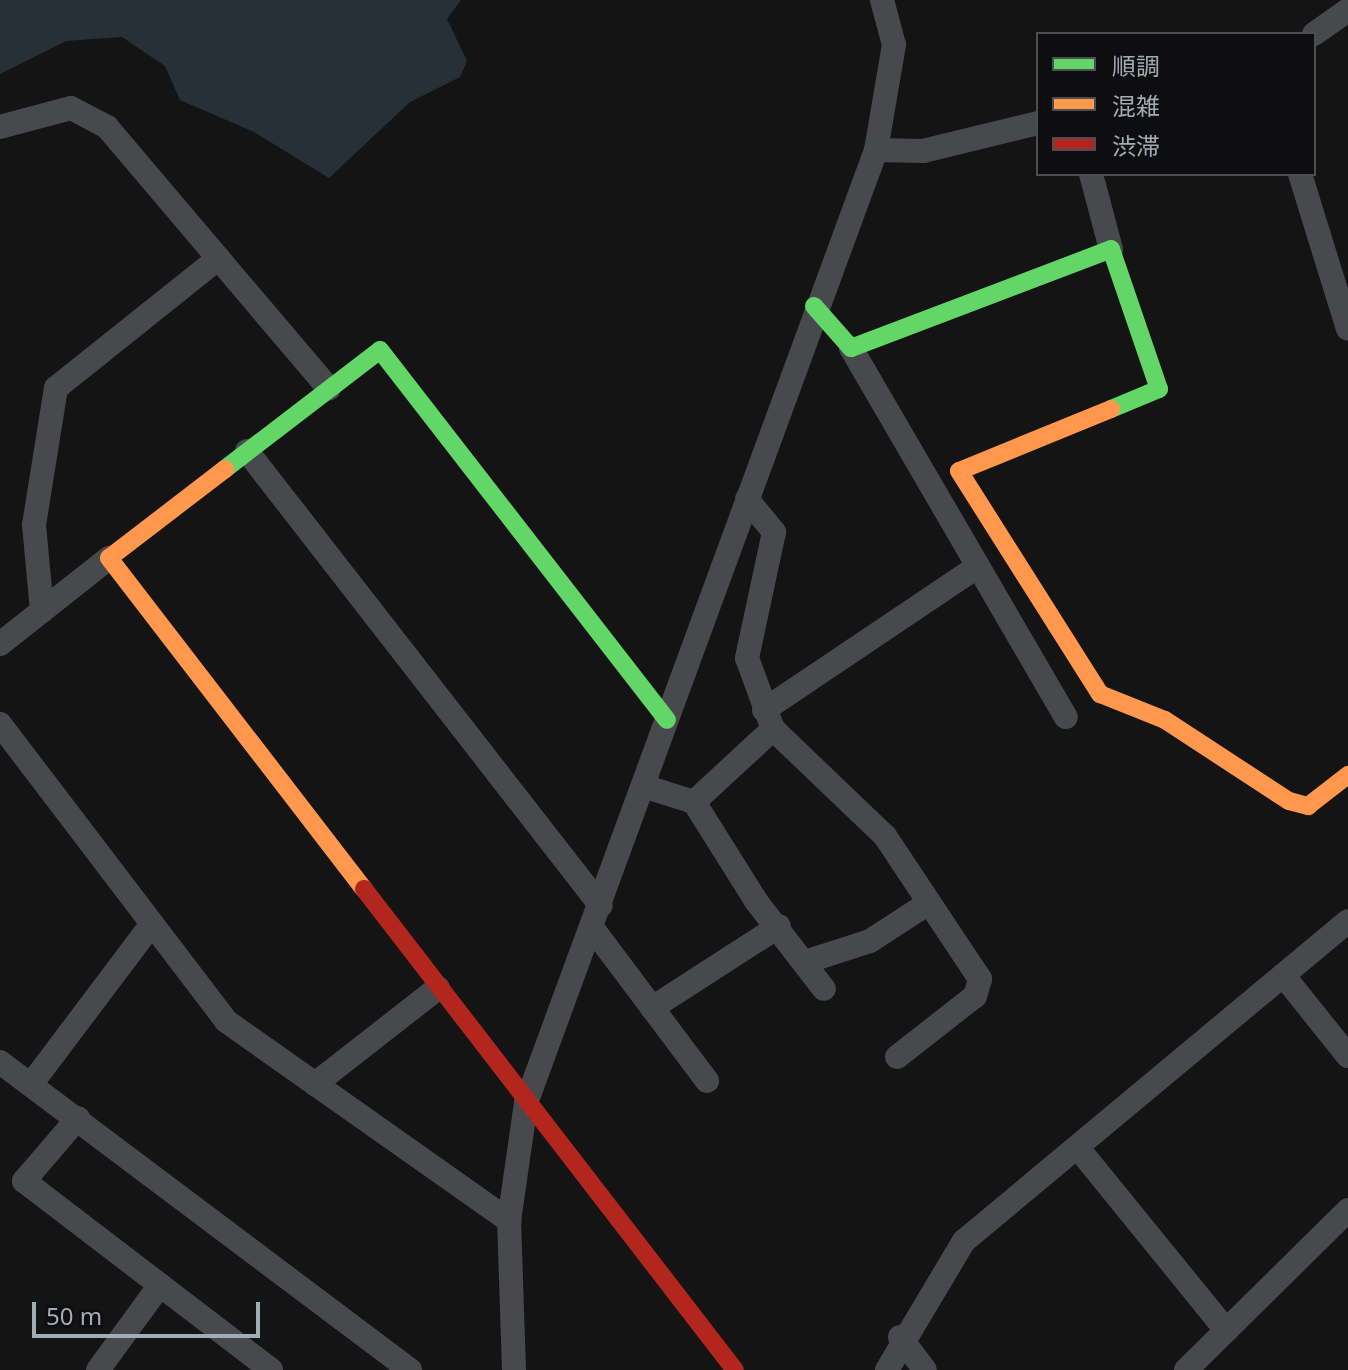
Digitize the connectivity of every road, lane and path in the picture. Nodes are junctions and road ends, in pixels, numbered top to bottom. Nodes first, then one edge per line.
1 (882, 0) edge
2 (1348, 10) edge
3 (1316, 33) edge
4 (1036, 123) edge
5 (0, 127) edge
6 (876, 150) junction
7 (1092, 176) edge
8 (1301, 176) edge
9 (1111, 249) junction
10 (219, 258) junction
11 (814, 306) junction
12 (1348, 329) edge
13 (851, 348) junction
14 (329, 389) junction
15 (247, 451) junction
16 (747, 499) junction
17 (109, 558) junction
18 (978, 566) junction
19 (42, 611) junction
20 (0, 644) edge
21 (1066, 717) dead end
22 (667, 720) junction
23 (768, 720) junction
24 (0, 724) edge
25 (1348, 775) edge
26 (643, 786) junction
27 (694, 802) junction
28 (927, 904) junction
29 (597, 917) junction
30 (1348, 921) edge
31 (152, 924) junction
32 (779, 926) junction
33 (805, 962) junction
34 (1283, 975) junction
35 (438, 988) junction
36 (824, 989) dead end
37 (652, 1008) junction
38 (1348, 1056) edge
39 (897, 1057) dead end
40 (0, 1062) edge
41 (707, 1081) dead end
42 (32, 1083) junction
43 (315, 1084) junction
44 (526, 1103) junction
45 (78, 1118) junction
46 (1078, 1148) junction
47 (1348, 1210) edge
48 (509, 1221) junction
49 (160, 1285) junction
50 (1226, 1330) junction
51 (900, 1337) junction
52 (98, 1370) edge
53 (271, 1370) edge
54 (410, 1370) edge
55 (514, 1370) edge
56 (735, 1370) edge
57 (887, 1370) edge
58 (925, 1370) edge
59 (1186, 1370) edge

1 - 6 street
2 - 3 street
4 - 6 street
5 - 10 street
6 - 11 street
7 - 9 street
8 - 12 street
9 - 13 street
9 - 25 street
10 - 14 street
10 - 19 street
11 - 13 street
11 - 16 street
13 - 18 street
14 - 15 street
14 - 22 street
15 - 17 street
15 - 29 street
16 - 22 street
16 - 23 street
17 - 19 street
17 - 35 street
18 - 21 street
18 - 23 street
19 - 20 street
22 - 26 street
23 - 27 street
23 - 28 street
24 - 31 street
26 - 27 street
26 - 29 street
27 - 32 street
28 - 33 street
28 - 39 street
29 - 37 street
29 - 44 street
30 - 34 street
31 - 42 street
31 - 43 street
32 - 33 street
32 - 37 street
33 - 36 street
34 - 38 street
34 - 46 street
35 - 43 street
35 - 44 street
37 - 41 street
40 - 42 street
42 - 45 street
43 - 48 street
44 - 48 street
44 - 56 street
45 - 49 street
45 - 54 street
46 - 50 street
46 - 51 street
47 - 50 street
48 - 55 street
49 - 52 street
49 - 53 street
50 - 59 street
51 - 57 street
51 - 58 street

